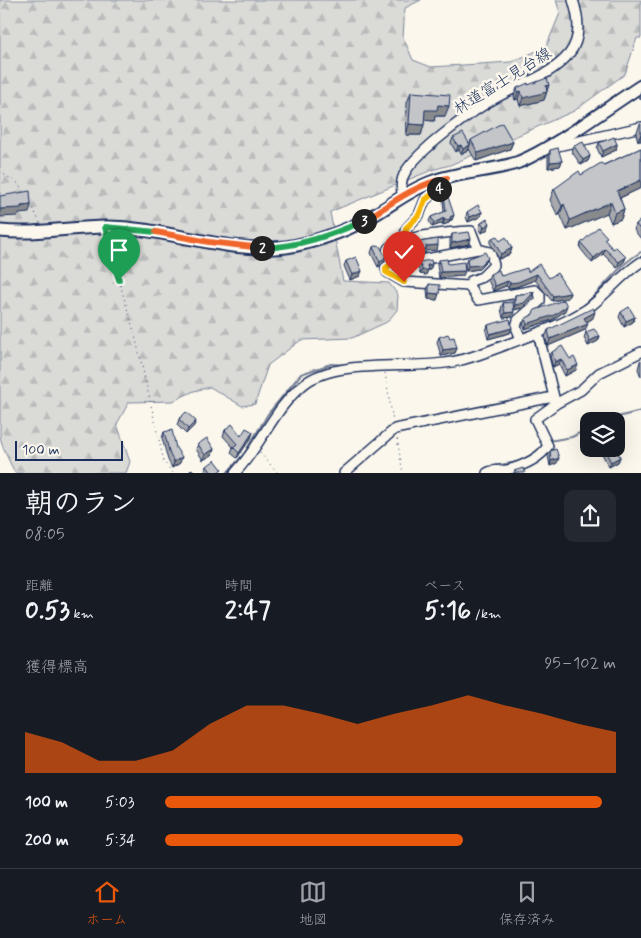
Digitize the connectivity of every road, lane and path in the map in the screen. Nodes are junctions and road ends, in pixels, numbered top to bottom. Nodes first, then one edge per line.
1 (572, 0) edge
2 (641, 86) edge
3 (641, 126) edge
4 (542, 149) junction
5 (0, 172) edge
6 (447, 178) junction
7 (23, 192) edge
8 (403, 196) junction
9 (28, 199) edge
10 (105, 227) junction
11 (0, 231) edge
12 (44, 233) junction
13 (405, 241) junction
14 (478, 249) junction
15 (396, 260) junction
16 (641, 262) edge
17 (469, 286) junction
18 (538, 332) junction
19 (521, 339) junction
20 (641, 352) edge
21 (384, 367) junction
22 (555, 400) junction
23 (395, 429) junction
24 (256, 448) junction
25 (173, 473) edge
26 (234, 473) edge
27 (278, 473) edge
28 (344, 473) edge
29 (403, 473) edge
30 (487, 473) edge

1 - 8 street, 林道富士見台線
2 - 4 main road
3 - 4 street
4 - 6 main road
5 - 7 path
6 - 8 main road
6 - 13 street
8 - 10 main road
9 - 12 path
10 - 12 main road
10 - 25 path
11 - 12 main road
13 - 14 street
13 - 15 street
14 - 15 street
14 - 17 street
15 - 17 street
16 - 18 street
17 - 19 street
18 - 19 street
18 - 22 street
19 - 21 street
20 - 22 street
21 - 23 path
21 - 24 street
22 - 23 street
22 - 30 street
23 - 28 street
23 - 29 path
24 - 26 street
24 - 27 path

